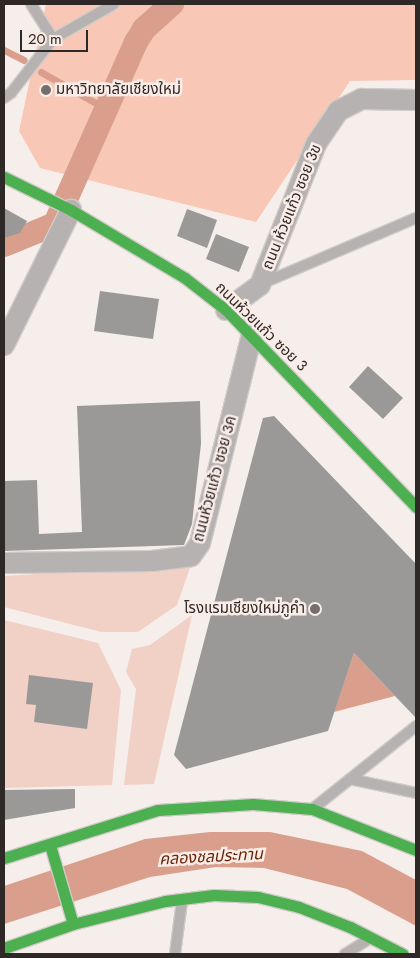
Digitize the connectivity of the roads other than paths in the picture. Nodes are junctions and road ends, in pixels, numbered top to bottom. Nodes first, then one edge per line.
1 (31, 4) edge
2 (114, 4) edge
3 (53, 39) junction
4 (7, 95) edge
5 (416, 100) edge
6 (4, 105) edge
7 (4, 177) edge
8 (71, 210) junction
9 (416, 218) edge
10 (260, 285) junction
11 (226, 310) junction
12 (252, 335) junction
13 (4, 345) edge
14 (416, 507) edge
15 (4, 563) edge
16 (416, 726) edge
17 (350, 778) junction
18 (416, 793) edge
19 (312, 810) junction
20 (50, 845) junction
21 (416, 850) edge
22 (4, 858) edge
23 (182, 899) junction
24 (73, 924) junction
25 (371, 937) junction
26 (11, 949) edge
27 (175, 954) edge
28 (344, 954) edge
29 (403, 954) edge

1 - 3 lane
2 - 3 lane
3 - 4 lane
4 - 6 lane
5 - 10 street, ถนน ห้วยแก้ว ซอย 3ข
7 - 8 main road, ถนนห้วยแก้ว ซอย 3
8 - 11 main road, ถนนห้วยแก้ว ซอย 3
8 - 13 street
9 - 10 lane
10 - 11 street, ถนน ห้วยแก้ว ซอย 3ข
11 - 12 main road, ถนนห้วยแก้ว ซอย 3
12 - 14 main road, ถนนห้วยแก้ว ซอย 3
12 - 15 street, ถนนห้วยแก้ว ซอย 3ค
16 - 17 lane
17 - 18 lane
17 - 19 lane
19 - 20 main road
19 - 21 main road
20 - 22 main road
20 - 24 main road
23 - 24 main road
23 - 25 main road
23 - 27 lane
24 - 26 main road
25 - 28 lane
25 - 29 main road

